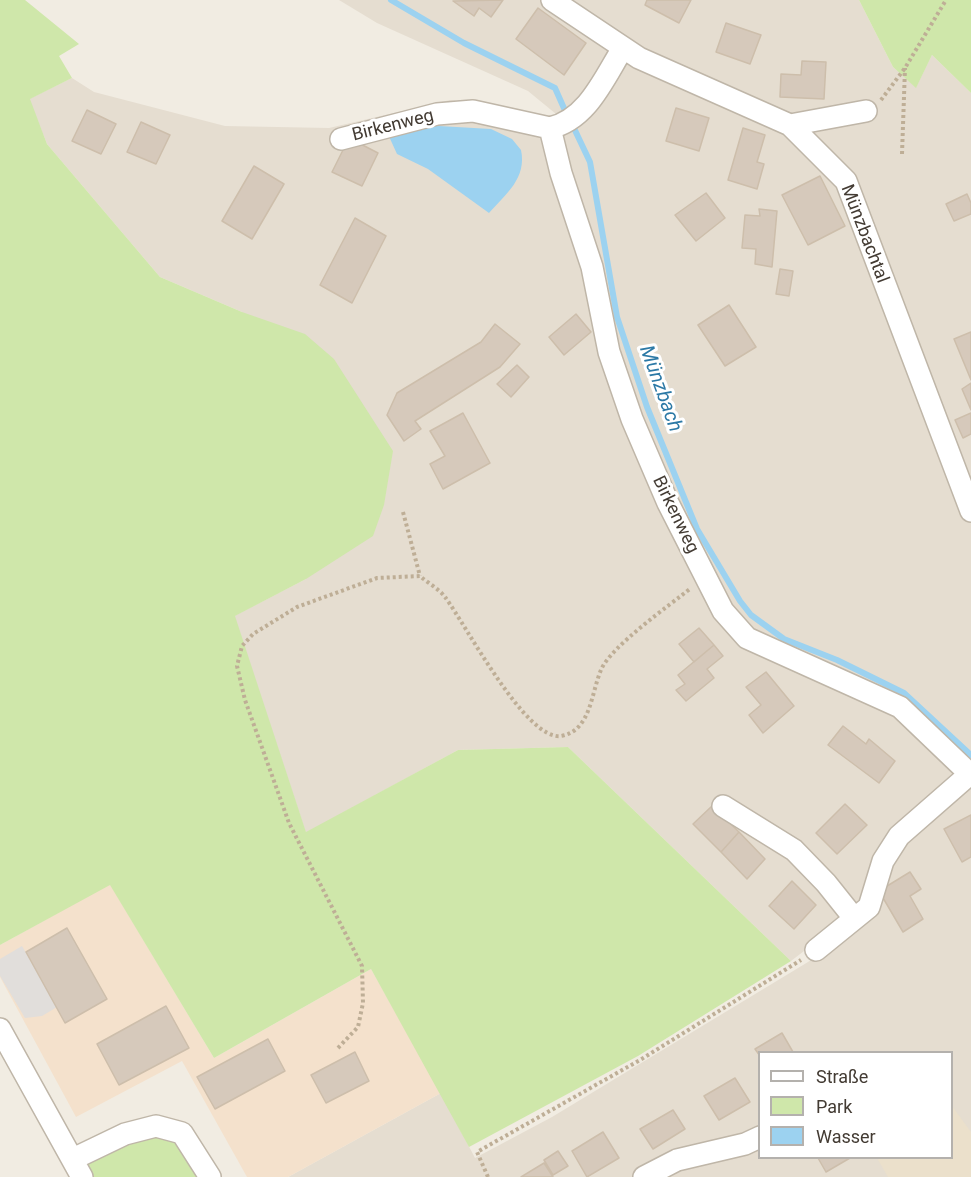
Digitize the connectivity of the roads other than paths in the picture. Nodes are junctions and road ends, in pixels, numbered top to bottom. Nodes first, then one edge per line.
1 (552, 0) edge
2 (623, 48) junction
3 (866, 111) road end
4 (790, 125) junction
5 (558, 126) junction
6 (341, 139) dead end
7 (971, 511) edge
8 (971, 774) edge
9 (723, 806) dead end
10 (854, 918) junction
11 (816, 950) road end
12 (0, 1029) edge
13 (758, 1138) edge
14 (77, 1168) edge
15 (210, 1177) edge
16 (644, 1177) edge

1 - 2 street, Münzbachtal
2 - 4 street, Münzbachtal
2 - 5 street
3 - 4 street
4 - 7 street, Münzbachtal
5 - 6 street, Birkenweg
5 - 8 street, Birkenweg
8 - 10 street, Birkenweg
9 - 10 street
10 - 11 street, Birkenweg
12 - 14 street
13 - 16 street
14 - 15 street

